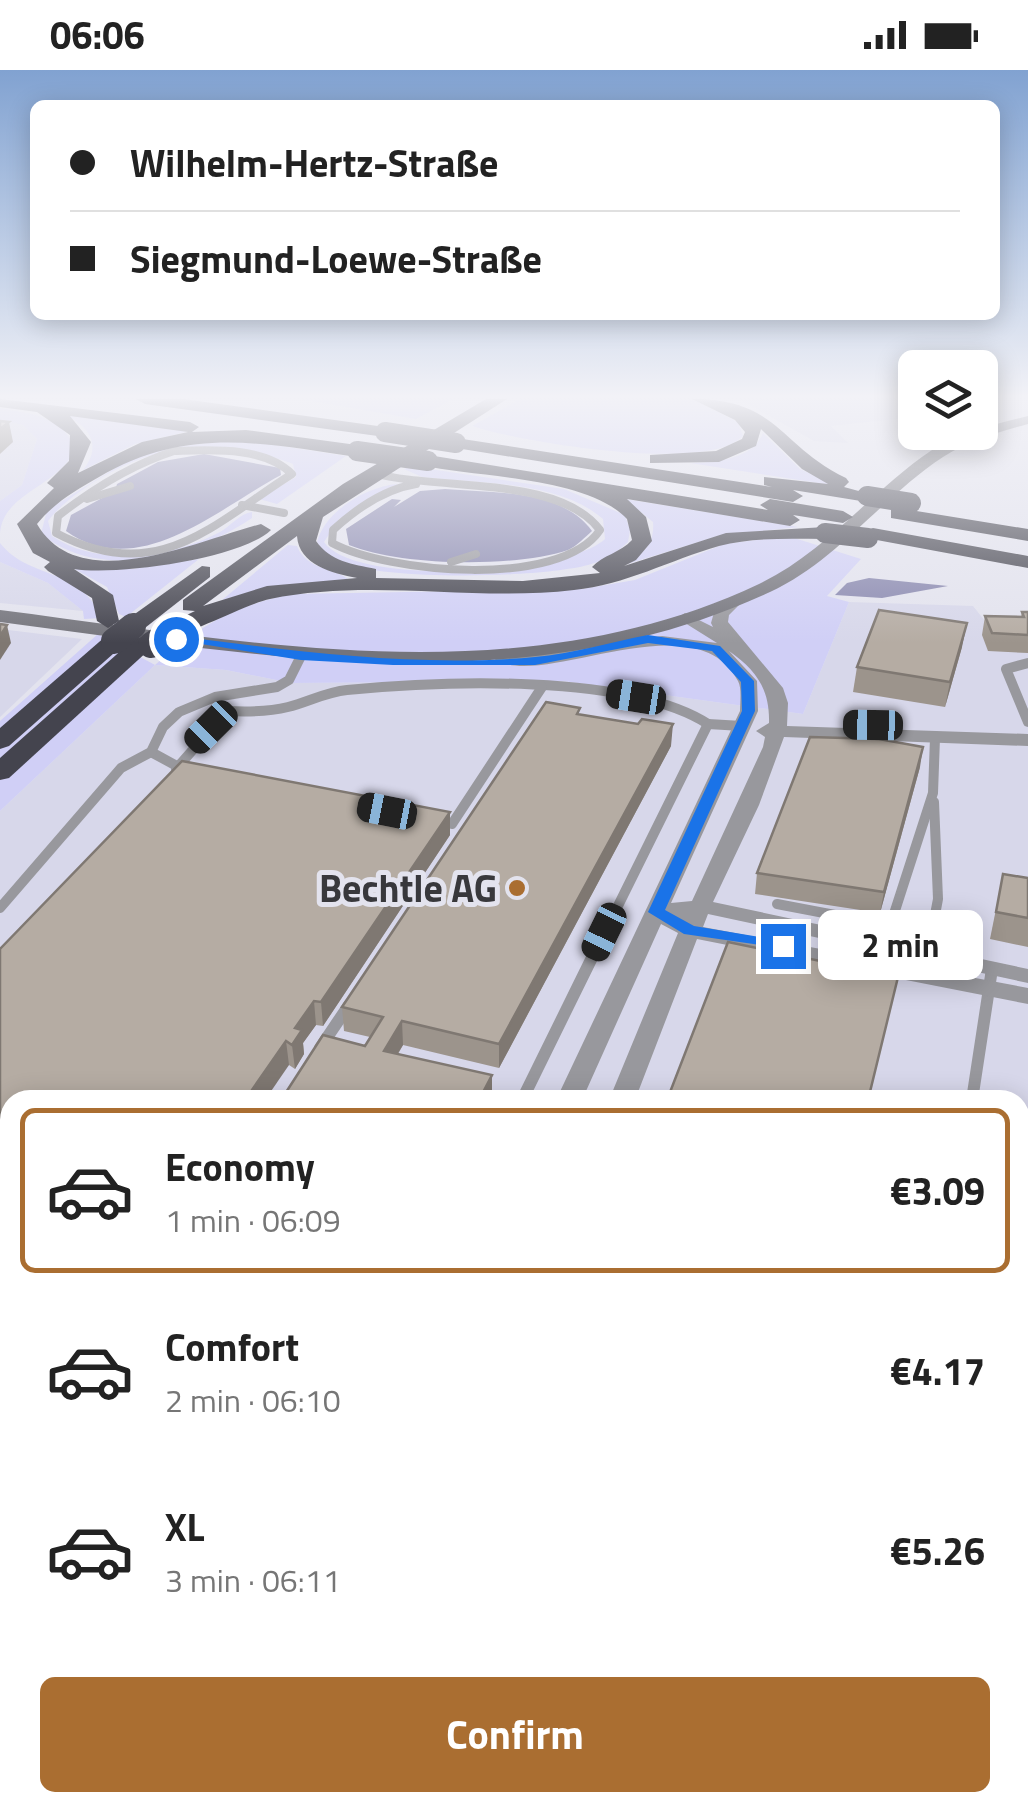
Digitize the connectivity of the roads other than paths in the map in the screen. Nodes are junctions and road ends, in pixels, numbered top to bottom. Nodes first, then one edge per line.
1 (60, 480) edge
2 (81, 480) edge
3 (111, 480) edge
4 (282, 480) edge
5 (336, 480) edge
6 (362, 480) edge
7 (401, 480) edge
8 (555, 480) edge
9 (653, 480) edge
10 (718, 480) edge
11 (821, 480) edge
12 (907, 480) edge
13 (416, 484) junction
14 (567, 484) junction
15 (130, 486) dead end
16 (78, 500) junction
17 (242, 504) junction
18 (315, 512) junction
19 (849, 512) junction
20 (284, 513) junction
21 (887, 523) junction
22 (1028, 523) edge
23 (261, 530) junction
24 (1028, 535) edge
25 (1028, 549) edge
26 (476, 554) dead end
27 (1028, 562) edge
28 (440, 566) junction
29 (736, 600) junction
30 (0, 616) edge
31 (678, 621) junction
32 (131, 639) junction
33 (716, 648) junction
34 (301, 656) junction
35 (502, 658) junction
36 (1028, 663) edge
37 (772, 685) junction
38 (542, 687) junction
39 (708, 724) junction
40 (742, 726) junction
41 (1028, 726) edge
42 (778, 728) junction
43 (934, 738) junction
44 (1028, 740) edge
45 (0, 741) edge
46 (151, 752) junction
47 (176, 770) junction
48 (0, 772) edge
49 (207, 776) edge
50 (933, 792) junction
51 (437, 821) edge
52 (452, 824) junction
53 (455, 843) edge
54 (777, 904) dead end
55 (700, 906) junction
56 (0, 908) edge
57 (656, 912) junction
58 (690, 930) junction
59 (926, 955) junction
60 (990, 978) junction
61 (1024, 985) edge
62 (360, 989) edge
63 (311, 1062) edge
64 (527, 1090) edge
65 (575, 1090) edge
66 (626, 1090) edge
67 (973, 1090) edge

1 - 32 highway
2 - 23 highway
3 - 16 lane
4 - 17 lane
5 - 20 highway
6 - 18 highway
7 - 13 lane
8 - 14 highway
9 - 19 highway
10 - 19 highway
11 - 19 highway
12 - 29 main road
13 - 28 lane
13 - 28 lane
14 - 18 highway
14 - 19 highway
15 - 16 lane
16 - 17 lane
17 - 20 lane
18 - 32 highway
19 - 21 highway, bridge
19 - 21 highway
19 - 32 highway
20 - 23 highway
21 - 22 highway
21 - 24 highway
21 - 25 highway
21 - 27 highway
23 - 32 highway
26 - 28 lane
29 - 31 main road
29 - 37 street
30 - 34 main road
31 - 33 street
31 - 35 main road
31 - 37 street
32 - 45 highway
32 - 48 highway
33 - 35 street
33 - 40 street
34 - 35 main road
34 - 46 lane
36 - 41 lane
37 - 42 street
38 - 39 lane
38 - 47 lane
38 - 52 lane
39 - 40 lane
39 - 64 lane
40 - 42 street
40 - 57 street
41 - 42 street
42 - 43 street
42 - 55 street
43 - 44 street
43 - 50 lane
46 - 47 lane
46 - 56 lane
47 - 49 lane
50 - 54 lane
50 - 59 lane
51 - 52 lane
52 - 53 lane
55 - 57 street
55 - 58 street
55 - 59 street
57 - 58 street
57 - 65 street
58 - 60 street
58 - 66 street
59 - 60 street
60 - 61 street
60 - 67 lane
62 - 63 lane

